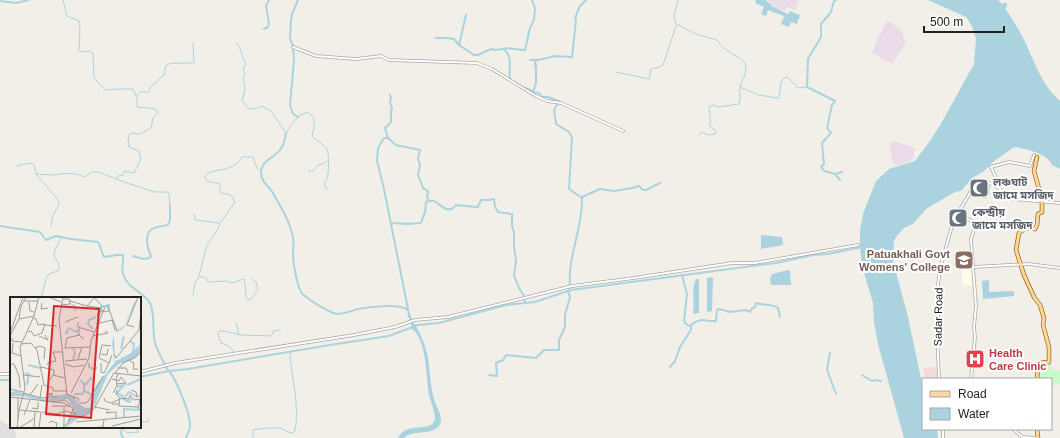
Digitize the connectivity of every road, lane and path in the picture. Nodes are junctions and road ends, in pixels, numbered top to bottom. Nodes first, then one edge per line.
1 (293, 47) dead end
2 (623, 131) dead end
3 (1036, 156) joint
4 (993, 182) junction
5 (988, 184) junction
6 (970, 192) junction
7 (1042, 201) junction
8 (1060, 203) edge
9 (957, 216) junction
10 (858, 245) dead end
11 (1020, 265) junction
12 (973, 267) junction
13 (1060, 268) edge
14 (141, 372) edge
15 (939, 378) edge
16 (971, 378) edge
17 (1037, 378) edge
18 (1014, 430) edge
19 (1037, 438) edge

1 - 2 street
3 - 4 street
3 - 7 main road
4 - 5 street
4 - 7 street
5 - 6 street
5 - 6 street
6 - 9 street, Sadar Road
7 - 8 street
7 - 11 main road
9 - 12 street
9 - 15 street, Sadar Road
10 - 14 street
11 - 12 street
11 - 13 street
11 - 17 main road
12 - 16 street
18 - 19 street

